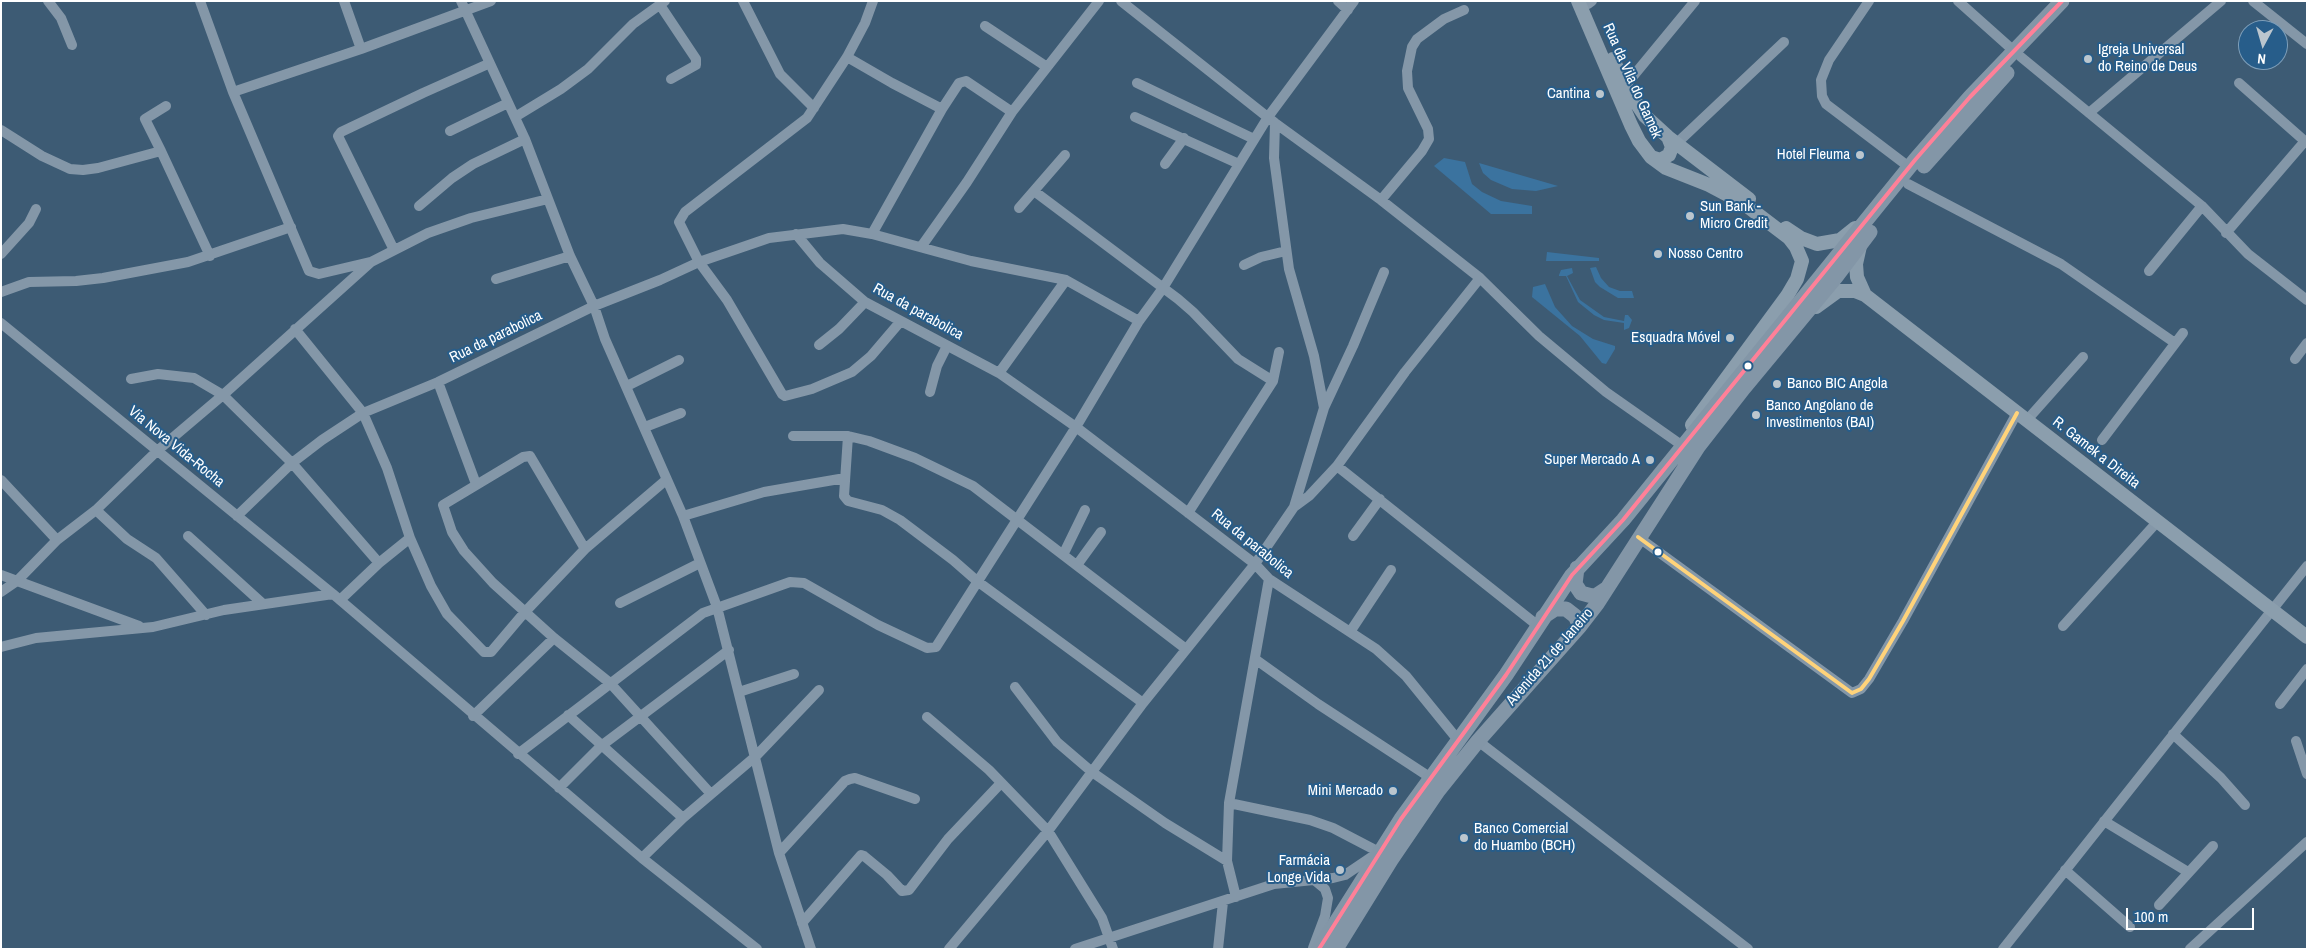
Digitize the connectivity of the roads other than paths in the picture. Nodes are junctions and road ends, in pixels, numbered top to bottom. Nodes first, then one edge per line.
1 (48, 1) edge
2 (200, 1) edge
3 (344, 1) edge
4 (461, 1) edge
5 (491, 1) edge
6 (744, 1) edge
7 (873, 1) edge
8 (1099, 1) edge
9 (1122, 1) edge
10 (1338, 1) edge
11 (1354, 1) edge
12 (1695, 1) edge
13 (1869, 1) edge
14 (1958, 1) edge
15 (2062, 1) edge
16 (2076, 1) edge
17 (2220, 1) edge
18 (2253, 1) edge
19 (1586, 2) edge
20 (662, 3) edge
21 (1348, 10) junction
22 (1464, 10) dead end
23 (465, 12) junction
24 (985, 26) dead end
25 (1784, 42) dead end
26 (2307, 44) edge
27 (72, 45) dead end
28 (361, 49) junction
29 (2017, 54) junction
30 (847, 57) junction
31 (488, 64) junction
32 (1047, 67) junction
33 (672, 79) dead end
34 (1137, 83) dead end
35 (2239, 83) dead end
36 (1625, 86) junction
37 (233, 92) junction
38 (508, 104) junction
39 (166, 106) dead end
40 (814, 108) junction
41 (942, 109) junction
42 (1012, 112) junction
43 (2089, 113) junction
44 (1135, 117) dead end
45 (515, 118) junction
46 (1272, 120) junction
47 (1, 130) edge
48 (450, 131) dead end
49 (1184, 138) junction
50 (525, 139) junction
51 (1254, 139) junction
52 (1672, 140) junction
53 (2306, 142) edge
54 (161, 151) junction
55 (1065, 154) dead end
56 (1651, 157) junction
57 (1165, 164) dead end
58 (1239, 164) junction
59 (1909, 167) junction
60 (1908, 184) junction
61 (1034, 191) junction
62 (548, 199) junction
63 (1381, 200) junction
64 (1882, 201) junction
65 (419, 206) dead end
66 (2202, 206) junction
67 (1019, 208) dead end
68 (36, 209) dead end
69 (291, 227) junction
70 (2226, 233) junction
71 (796, 234) junction
72 (872, 234) junction
73 (1861, 243) junction
74 (921, 247) junction
75 (394, 250) junction
76 (1286, 251) junction
77 (1, 254) edge
78 (210, 256) junction
79 (570, 256) junction
80 (371, 262) junction
81 (699, 262) junction
82 (1244, 265) dead end
83 (2149, 271) dead end
84 (1384, 272) dead end
85 (1480, 278) junction
86 (496, 279) dead end
87 (1066, 280) junction
88 (1162, 288) junction
89 (1, 292) edge
90 (1865, 295) junction
91 (2307, 300) edge
92 (866, 302) junction
93 (594, 306) junction
94 (1139, 321) junction
95 (900, 322) junction
96 (1, 323) edge
97 (296, 329) junction
98 (1788, 332) junction
99 (2183, 333) dead end
100 (2307, 343) edge
101 (2175, 344) junction
102 (819, 345) dead end
103 (947, 346) junction
104 (1279, 352) dead end
105 (2083, 357) dead end
106 (2294, 359) dead end
107 (679, 360) dead end
108 (999, 373) junction
109 (131, 379) dead end
110 (1273, 381) junction
111 (438, 382) junction
112 (627, 386) junction
113 (930, 392) dead end
114 (223, 395) junction
115 (1324, 408) junction
116 (363, 413) junction
117 (681, 413) dead end
118 (2022, 416) junction
119 (645, 427) junction
120 (1076, 427) junction
121 (793, 436) dead end
122 (848, 436) junction
123 (2102, 440) dead end
124 (1680, 444) junction
125 (157, 450) junction
126 (292, 463) junction
127 (1337, 466) junction
128 (1660, 474) junction
129 (845, 478) junction
130 (1, 480) edge
131 (666, 480) junction
132 (476, 484) junction
133 (1380, 499) junction
134 (1294, 507) junction
135 (96, 510) junction
136 (1085, 510) dead end
137 (1188, 513) junction
138 (238, 516) junction
139 (683, 516) junction
140 (1016, 520) junction
141 (2158, 521) junction
142 (1101, 532) dead end
143 (188, 536) dead end
144 (1353, 536) dead end
145 (1638, 537) junction
146 (410, 538) junction
147 (57, 540) junction
148 (585, 549) junction
149 (1063, 555) junction
150 (700, 562) junction
151 (379, 564) junction
152 (1077, 564) junction
153 (1256, 564) junction
154 (2307, 566) edge
155 (1577, 568) junction
156 (1391, 570) dead end
157 (1, 575) edge
158 (1268, 579) junction
159 (17, 581) junction
160 (977, 581) junction
161 (1606, 588) junction
162 (1, 592) edge
163 (337, 597) junction
164 (620, 603) dead end
165 (263, 604) junction
166 (717, 607) junction
167 (2273, 611) junction
168 (524, 613) junction
169 (206, 615) junction
170 (1540, 621) junction
171 (1580, 626) junction
172 (2063, 626) dead end
173 (142, 627) junction
174 (1350, 632) junction
175 (2307, 637) edge
176 (554, 638) junction
177 (1, 647) edge
178 (1186, 649) junction
179 (729, 650) junction
180 (1255, 659) junction
181 (2307, 670) edge
182 (794, 674) dead end
183 (610, 683) junction
184 (1015, 687) dead end
185 (819, 690) dead end
186 (739, 692) junction
187 (1143, 703) junction
188 (2280, 704) dead end
189 (568, 715) junction
190 (473, 716) junction
191 (639, 716) junction
192 (927, 717) dead end
193 (2173, 734) junction
194 (1458, 740) junction
195 (1478, 741) junction
196 (2296, 741) dead end
197 (600, 746) junction
198 (518, 754) junction
199 (756, 756) junction
200 (1092, 772) junction
201 (2307, 774) edge
202 (1431, 778) junction
203 (1001, 783) junction
204 (558, 788) junction
205 (711, 794) junction
206 (915, 799) dead end
207 (1229, 803) junction
208 (2245, 805) dead end
209 (683, 818) junction
210 (2104, 821) junction
211 (1048, 831) junction
212 (2307, 842) edge
213 (2213, 846) dead end
214 (1379, 852) junction
215 (779, 853) junction
216 (642, 858) junction
217 (1227, 861) junction
218 (2066, 870) junction
219 (2188, 872) junction
220 (1312, 879) junction
221 (1236, 897) junction
222 (1223, 902) junction
223 (2159, 905) dead end
224 (802, 923) junction
225 (2130, 927) dead end
226 (1109, 936) junction
227 (757, 949) edge
228 (811, 949) edge
229 (949, 949) edge
230 (1075, 949) edge
231 (1113, 949) edge
232 (1218, 949) edge
233 (1313, 949) edge
234 (1319, 949) edge
235 (1336, 949) edge
236 (1748, 949) edge
237 (2003, 949) edge
238 (2190, 949) edge

1 - 27 street
2 - 37 street
3 - 28 street
4 - 23 street
5 - 23 street
6 - 40 street
7 - 30 street
8 - 32 street
9 - 46 street
10 - 21 street
11 - 21 street
12 - 36 street
13 - 59 street
14 - 29 street
15 - 29 main road, Avenida 21 de Janeiro
16 - 29 main road, Avenida 21 de Janeiro
17 - 43 street
18 - 26 street
19 - 36 main road, Rua da Vila do Gamek
19 - 56 main road, Rua da Vila do Gamek
20 - 33 street
20 - 45 street
21 - 46 street
22 - 63 street
23 - 28 street
23 - 31 street
24 - 32 street
25 - 52 street
28 - 37 street
29 - 43 street
29 - 59 main road, Avenida 21 de Janeiro
29 - 60 main road, Avenida 21 de Janeiro
30 - 40 street
30 - 41 street
31 - 38 street
31 - 75 street
32 - 42 street
34 - 51 street
35 - 53 street
36 - 52 main road, Rua da Vila do Gamek
37 - 69 street
38 - 45 street
38 - 48 street
39 - 54 street
40 - 81 street
41 - 42 street
41 - 72 street
42 - 74 street
43 - 66 street
44 - 49 street
45 - 50 street
46 - 51 street
46 - 63 street
46 - 76 street
47 - 54 street
49 - 57 street
49 - 58 street
50 - 62 street
50 - 65 street
51 - 58 street
52 - 56 main road
52 - 64 main road, Rua da Vila do Gamek
53 - 70 street
54 - 78 street
55 - 61 street
56 - 124 main road, Rua da Vila do Gamek
58 - 88 street
59 - 64 main road, Avenida 21 de Janeiro
60 - 73 main road, Avenida 21 de Janeiro
60 - 101 street
61 - 67 street
61 - 88 street
62 - 75 street
62 - 79 street
63 - 85 street
64 - 128 main road, Avenida 21 de Janeiro
66 - 70 street
66 - 83 street
68 - 77 street
69 - 78 street
69 - 80 street
70 - 91 street
71 - 72 street
71 - 81 street, Rua da parabolica
71 - 92 street, Rua da parabolica
72 - 74 street
73 - 90 main road
73 - 98 main road, Avenida 21 de Janeiro
74 - 87 street
75 - 80 street
76 - 82 street
76 - 115 street
78 - 89 street
79 - 86 street
79 - 93 street
80 - 97 street
81 - 93 street, Rua da parabolica
81 - 95 street
84 - 115 street
85 - 124 street
85 - 127 street
87 - 94 street
87 - 108 street
88 - 94 street
88 - 110 street
90 - 98 main road
90 - 118 main road, R. Gamek a Direita
92 - 95 street, Rua da parabolica
92 - 102 street
93 - 111 street, Rua da parabolica
93 - 112 street
94 - 120 street
95 - 103 street, Rua da parabolica
96 - 125 street, Via Nova Vida-Rocha
97 - 114 street
97 - 116 street
98 - 145 main road, Avenida 21 de Janeiro
99 - 101 street
100 - 106 street
101 - 123 street
103 - 108 street, Rua da parabolica
103 - 113 street
104 - 110 street
105 - 118 street
107 - 112 street
108 - 120 street, Rua da parabolica
109 - 114 street
110 - 137 street
111 - 116 street, Rua da parabolica
111 - 132 street
112 - 119 street
114 - 125 street
114 - 126 street
115 - 134 street
116 - 126 street, Rua da parabolica
116 - 146 street
117 - 119 street
118 - 141 main road, R. Gamek a Direita
118 - 145 street
119 - 131 street
120 - 137 street, Rua da parabolica
120 - 140 street
121 - 122 street
122 - 129 street
122 - 140 street
124 - 128 main road
125 - 135 street
125 - 138 street, Via Nova Vida-Rocha
126 - 138 street, Rua da parabolica
126 - 151 street
127 - 133 street
127 - 134 street
128 - 155 main road, Avenida 21 de Janeiro
129 - 139 street
129 - 160 street
130 - 147 street
131 - 139 street
131 - 148 street
132 - 148 street
132 - 168 street
133 - 144 street
133 - 170 street
134 - 153 street
135 - 147 street
135 - 169 street
136 - 149 street
137 - 153 street, Rua da parabolica
138 - 163 street, Via Nova Vida-Rocha
139 - 150 street
140 - 149 street
140 - 160 street
141 - 167 main road, R. Gamek a Direita
141 - 172 street
142 - 152 street
143 - 165 street
145 - 161 main road, Avenida 21 de Janeiro
146 - 151 street
146 - 168 street
147 - 159 street
148 - 168 street
149 - 152 street
150 - 164 street
150 - 166 street
151 - 163 street
152 - 178 street
153 - 158 street, Rua da parabolica
153 - 178 street
154 - 167 street
155 - 161 main road
155 - 170 main road, Avenida 21 de Janeiro
156 - 174 street
157 - 159 street
158 - 174 street, Rua da parabolica
158 - 180 street
159 - 162 street
159 - 173 street
160 - 166 street
160 - 187 street
161 - 171 main road, Avenida 21 de Janeiro
163 - 165 street
163 - 190 street, Via Nova Vida-Rocha
165 - 169 street
166 - 179 street
166 - 183 street
167 - 175 main road, R. Gamek a Direita
167 - 193 street
168 - 176 street
169 - 173 street
170 - 171 main road
170 - 194 main road, Avenida 21 de Janeiro
171 - 195 main road, Avenida 21 de Janeiro
173 - 177 street
174 - 194 street, Rua da parabolica
176 - 183 street
176 - 190 street
178 - 187 street
179 - 186 street
179 - 191 street
180 - 202 street
180 - 207 street
181 - 188 street
182 - 186 street
183 - 189 street
183 - 191 street
184 - 200 street
185 - 199 street
186 - 199 street
187 - 200 street
189 - 197 street
189 - 198 street
190 - 198 street, Via Nova Vida-Rocha
191 - 197 street
191 - 205 street
192 - 203 street
193 - 208 street
193 - 210 street
194 - 202 main road, Avenida 21 de Janeiro
195 - 235 main road, Avenida 21 de Janeiro
195 - 236 street
196 - 201 street
197 - 204 street
197 - 209 street
198 - 204 street, Via Nova Vida-Rocha
199 - 205 street
199 - 215 street
200 - 211 street
200 - 217 street
202 - 214 main road, Avenida 21 de Janeiro
203 - 211 street
203 - 224 street
204 - 216 street, Via Nova Vida-Rocha
205 - 209 street
206 - 215 street
207 - 214 street
207 - 217 street
209 - 216 street
210 - 218 street
210 - 219 street
211 - 226 street
211 - 229 street
212 - 238 street
213 - 219 street
214 - 220 street
214 - 234 main road, Avenida 21 de Janeiro
215 - 224 street
216 - 227 street, Via Nova Vida-Rocha
217 - 221 street
218 - 225 street
218 - 237 street
219 - 223 street
220 - 221 street
220 - 233 street
221 - 222 street
222 - 226 street
222 - 232 street
224 - 228 street
226 - 230 street
226 - 231 street

